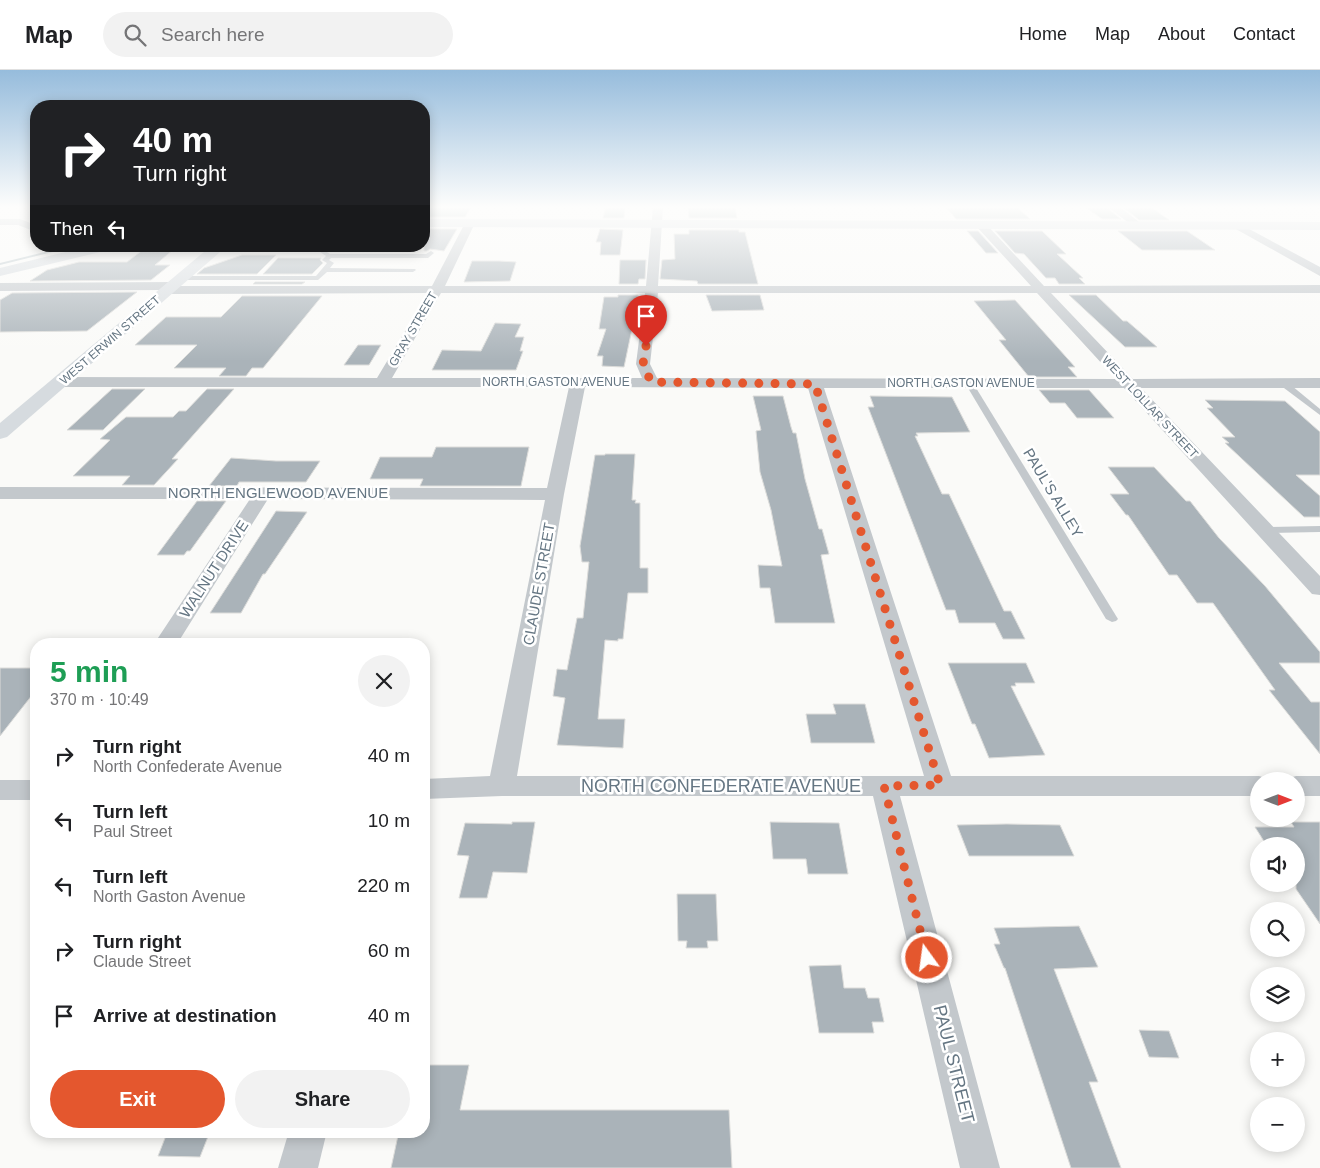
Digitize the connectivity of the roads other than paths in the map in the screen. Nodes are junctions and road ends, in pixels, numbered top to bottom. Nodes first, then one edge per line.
1 (68, 258) edge
2 (206, 258) edge
3 (327, 258) edge
4 (452, 258) edge
5 (654, 258) edge
6 (1012, 258) edge
7 (1295, 258) edge
8 (326, 270) junction
9 (413, 270) dead end
10 (1320, 272) edge
11 (1, 279) edge
12 (174, 285) junction
13 (1320, 289) edge
14 (652, 290) junction
15 (1041, 290) junction
16 (436, 291) junction
17 (61, 382) junction
18 (382, 382) junction
19 (578, 382) junction
20 (651, 382) junction
21 (969, 383) junction
22 (1127, 383) junction
23 (1283, 383) junction
24 (1320, 383) edge
25 (815, 384) junction
26 (1320, 413) edge
27 (0, 433) edge
28 (0, 493) edge
29 (263, 494) junction
30 (555, 494) junction
31 (1320, 529) edge
32 (1264, 530) junction
33 (1320, 589) edge
34 (1112, 619) dead end
35 (169, 638) edge
36 (940, 785) junction
37 (502, 786) junction
38 (884, 786) junction
39 (1250, 786) edge
40 (1305, 786) edge
41 (1320, 786) edge
42 (430, 789) edge
43 (0, 790) edge
44 (30, 790) edge
45 (306, 1138) edge
46 (298, 1168) edge
47 (980, 1168) edge

1 - 11 main road
2 - 12 main road, WEST ERWIN STREET
3 - 8 lane
4 - 16 street, GRAY STREET
5 - 14 street
6 - 15 street, WEST LOLLAR STREET
7 - 10 street
8 - 9 lane
8 - 12 lane
11 - 12 street
12 - 16 street
12 - 17 main road, WEST ERWIN STREET
13 - 15 street
14 - 15 street
14 - 16 street
14 - 20 street
15 - 22 street, WEST LOLLAR STREET
16 - 18 street, GRAY STREET
17 - 18 street, NORTH GASTON AVENUE
17 - 27 main road, WEST ERWIN STREET
18 - 19 street, NORTH GASTON AVENUE
19 - 20 street, NORTH GASTON AVENUE
19 - 30 street, CLAUDE STREET
20 - 25 street, NORTH GASTON AVENUE
21 - 22 street, NORTH GASTON AVENUE
21 - 25 street, NORTH GASTON AVENUE
21 - 34 lane, PAUL'S ALLEY
22 - 23 street, NORTH GASTON AVENUE
22 - 32 street, WEST LOLLAR STREET
23 - 24 street, NORTH GASTON AVENUE
23 - 26 lane
25 - 36 street
28 - 29 street, NORTH ENGLEWOOD AVENUE
29 - 30 street, NORTH ENGLEWOOD AVENUE
29 - 35 street, WALNUT DRIVE
30 - 37 street, CLAUDE STREET
31 - 32 lane
32 - 33 street, WEST LOLLAR STREET
36 - 38 street, NORTH CONFEDERATE AVENUE
36 - 39 street, NORTH CONFEDERATE AVENUE
37 - 38 street, NORTH CONFEDERATE AVENUE
37 - 42 street, NORTH CONFEDERATE AVENUE
38 - 47 street, PAUL STREET
40 - 41 street
43 - 44 street
45 - 46 street

